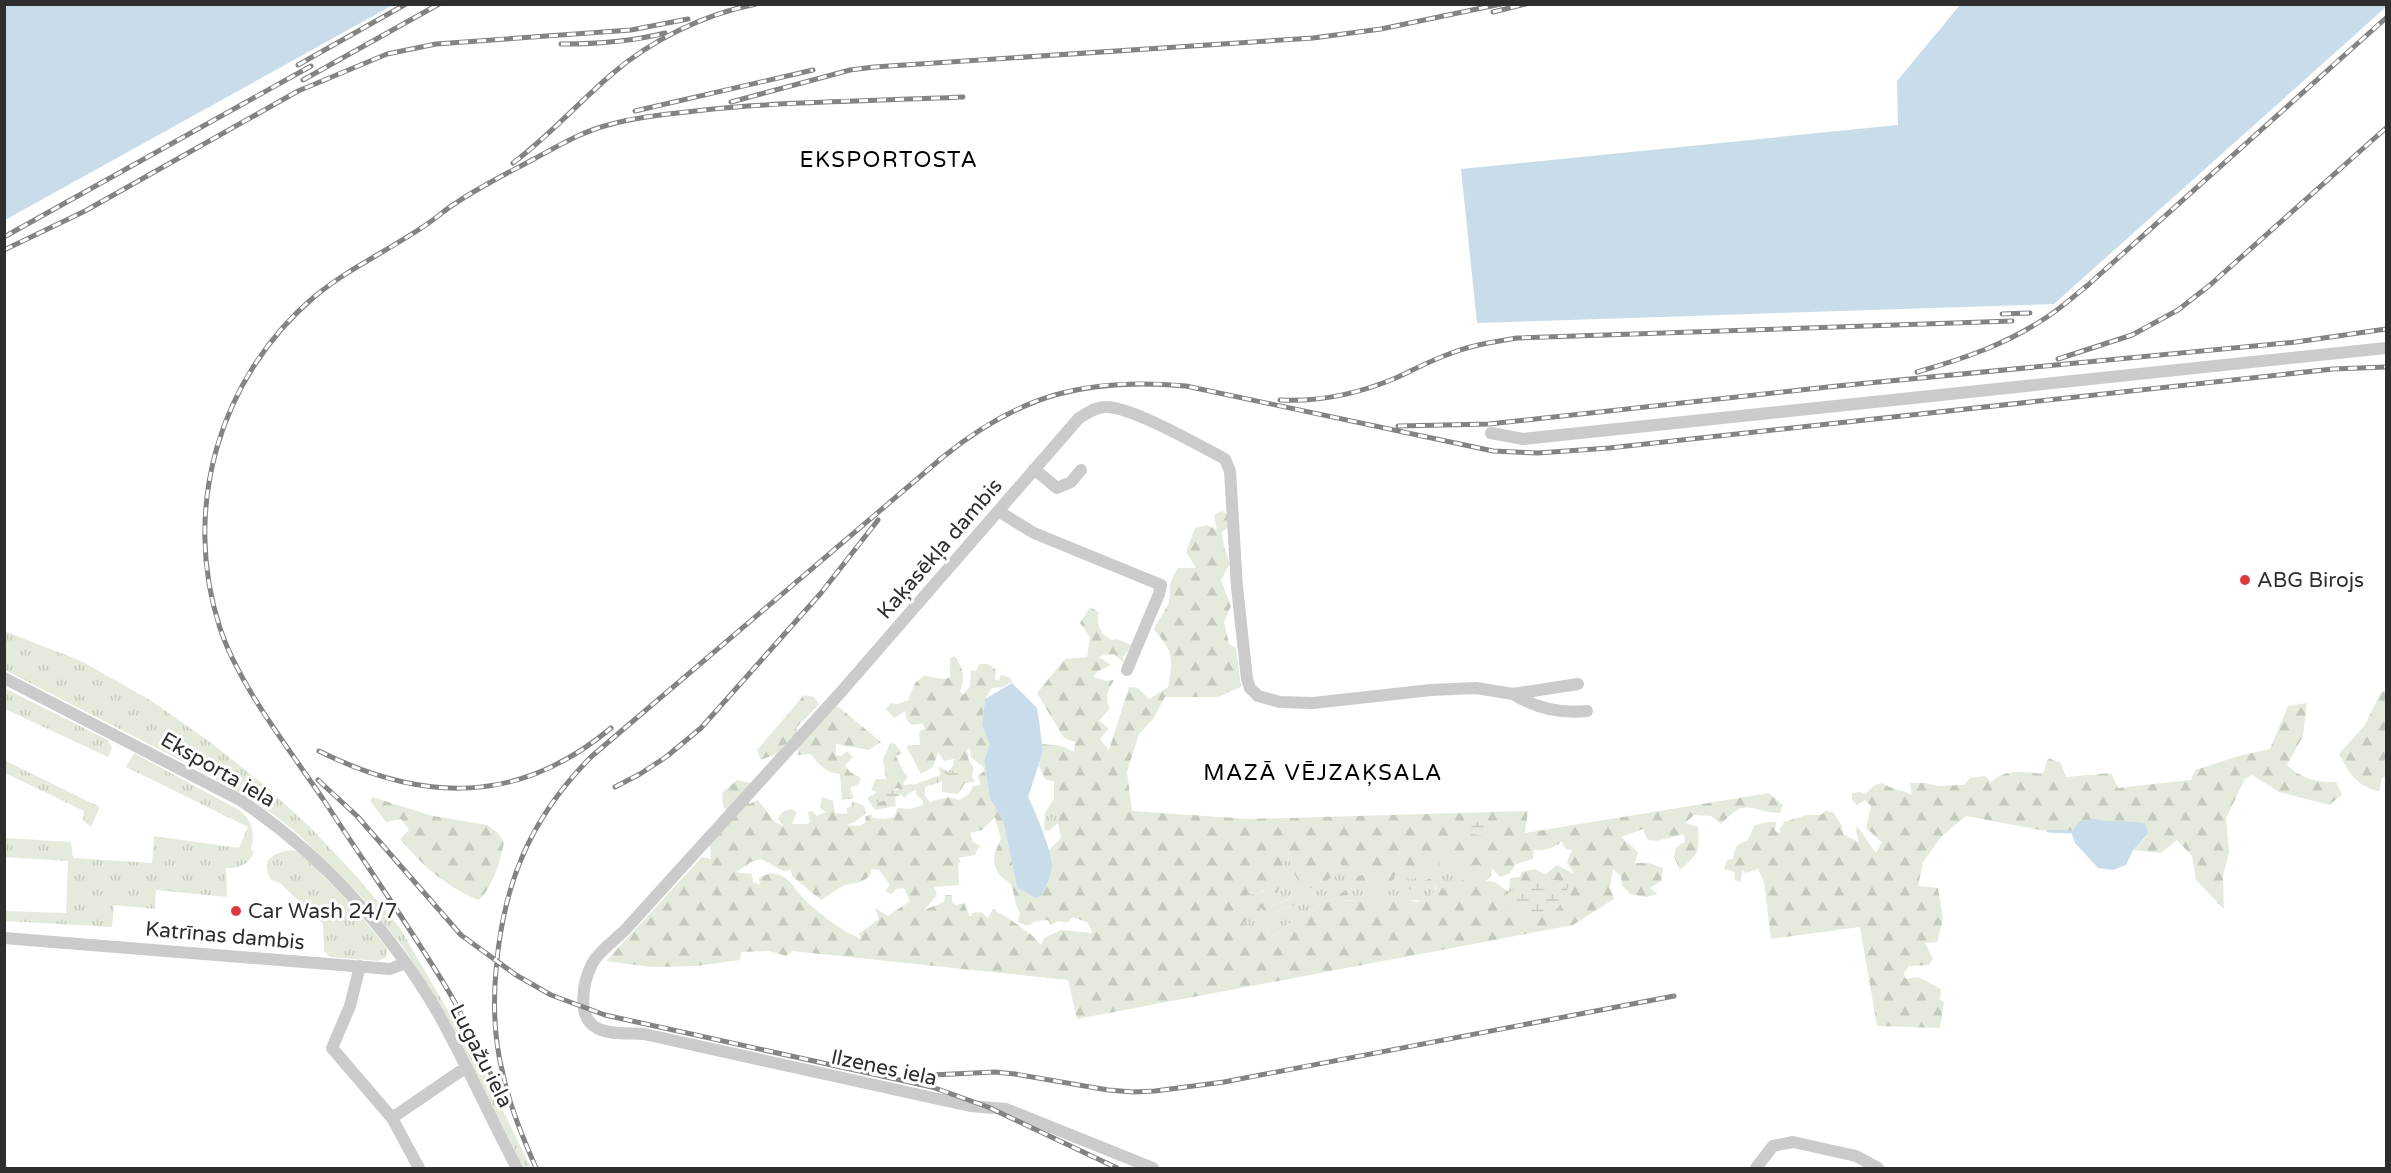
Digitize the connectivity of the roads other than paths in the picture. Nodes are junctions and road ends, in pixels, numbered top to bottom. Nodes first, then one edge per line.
1 (2386, 348) edge
2 (1491, 433) dead end
3 (1035, 469) junction
4 (1081, 470) dead end
5 (998, 511) junction
6 (1126, 670) dead end
7 (4, 678) edge
8 (1578, 684) dead end
9 (1513, 694) junction
10 (1587, 711) dead end
11 (4, 938) edge
12 (406, 963) junction
13 (360, 966) junction
14 (599, 1030) joint
15 (465, 1068) junction
16 (392, 1118) junction
17 (419, 1168) edge
18 (517, 1168) edge
19 (1154, 1168) edge
20 (1756, 1168) edge
21 (1878, 1168) edge

1 - 2 street
3 - 4 street
3 - 5 street, Kaķasēkļa dambis
3 - 9 street, Kaķasēkļa dambis
5 - 6 street
5 - 14 street, Kaķasēkļa dambis
7 - 12 street, Eksporta iela
8 - 9 street
9 - 10 street
11 - 13 street, Katrīnas dambis
12 - 13 street, Katrīnas dambis
12 - 15 street, Lugažu iela
13 - 16 street
14 - 19 street, Ilzenes iela
15 - 16 street
15 - 18 street, Lugažu iela
16 - 17 street
20 - 21 street

